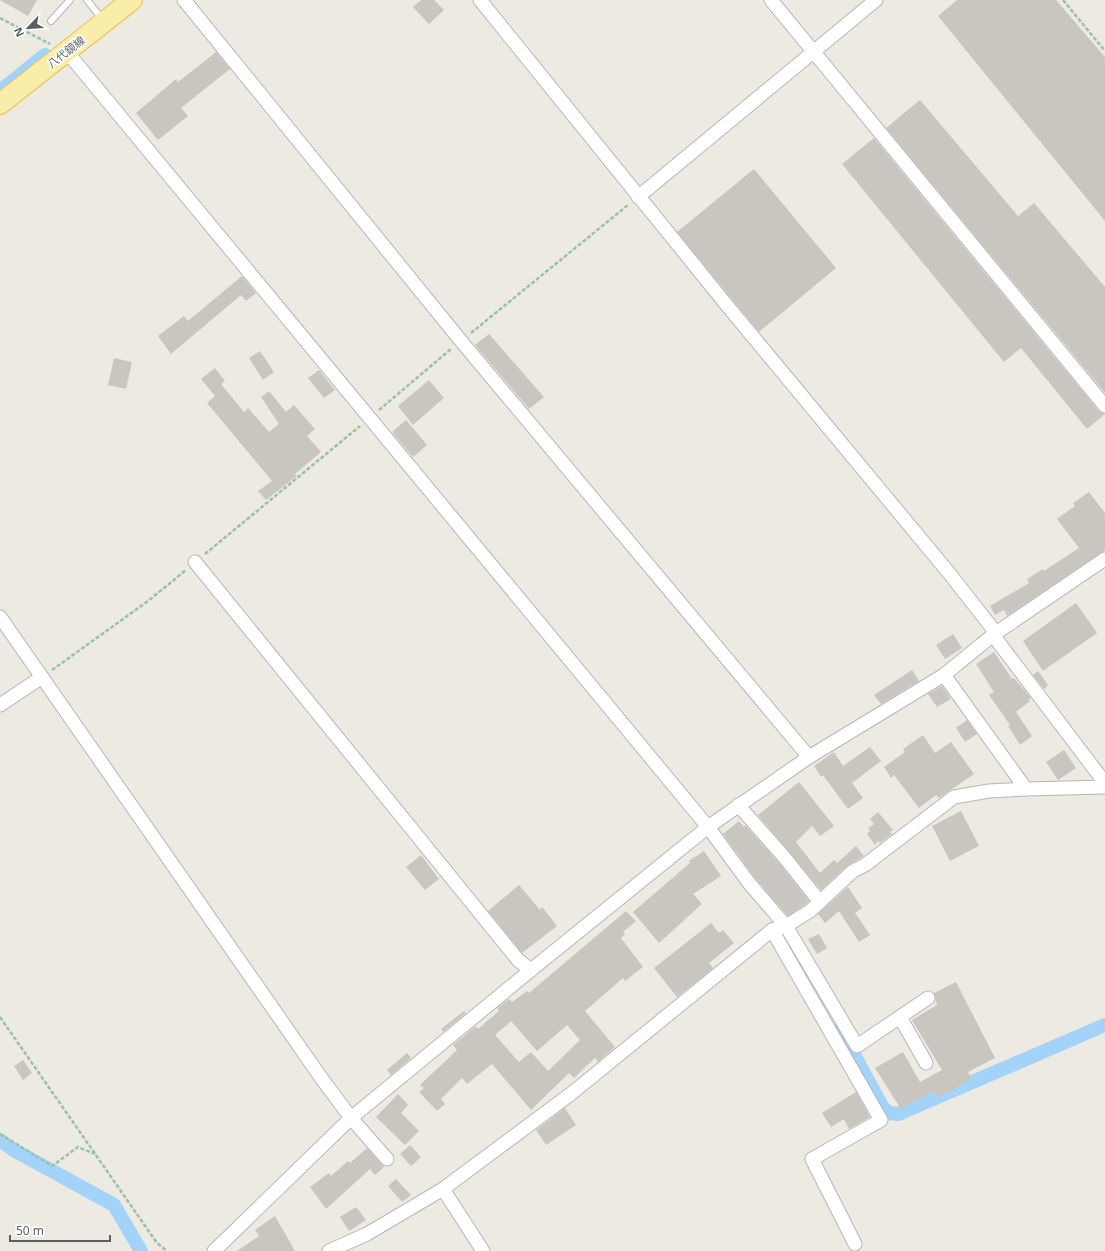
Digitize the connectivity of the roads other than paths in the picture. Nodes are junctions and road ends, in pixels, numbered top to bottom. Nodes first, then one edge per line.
1 (70, 0) edge
2 (87, 0) edge
3 (132, 0) edge
4 (184, 0) edge
5 (480, 0) edge
6 (771, 0) edge
7 (876, 0) edge
8 (50, 21) dead end
9 (104, 22) junction
10 (66, 52) junction
11 (814, 52) junction
12 (0, 104) edge
13 (638, 197) junction
14 (1105, 406) edge
15 (1105, 559) edge
16 (195, 562) road end
17 (0, 617) edge
18 (995, 634) junction
19 (944, 675) junction
20 (42, 677) junction
21 (0, 704) edge
22 (809, 757) junction
23 (1105, 783) edge
24 (1105, 787) edge
25 (1026, 788) junction
26 (738, 805) junction
27 (708, 827) junction
28 (820, 902) junction
29 (786, 926) junction
30 (772, 930) junction
31 (531, 970) junction
32 (928, 998) dead end
33 (900, 1017) junction
34 (926, 1063) dead end
35 (351, 1118) junction
36 (388, 1159) dead end
37 (443, 1189) junction
38 (856, 1244) dead end
39 (214, 1251) edge
40 (330, 1251) edge
41 (483, 1251) edge

1 - 8 lane
2 - 9 lane
3 - 9 main road, 八代鏡線
4 - 22 street
5 - 13 street
6 - 11 street
7 - 11 street
9 - 10 main road, 八代鏡線
10 - 12 main road, 八代鏡線
10 - 27 street
11 - 13 street
11 - 14 street
13 - 18 street
15 - 18 street
16 - 31 street
17 - 20 street
18 - 19 street
18 - 23 street
19 - 22 street
19 - 25 street
20 - 21 street
20 - 35 street
22 - 26 street
24 - 25 street
25 - 28 street
26 - 27 street
26 - 28 street
27 - 29 street
27 - 31 street
28 - 29 street
29 - 30 street
29 - 33 street
30 - 37 street
30 - 38 street
31 - 35 street
32 - 33 street
33 - 34 street
35 - 36 street
35 - 39 street
37 - 40 street
37 - 41 street

